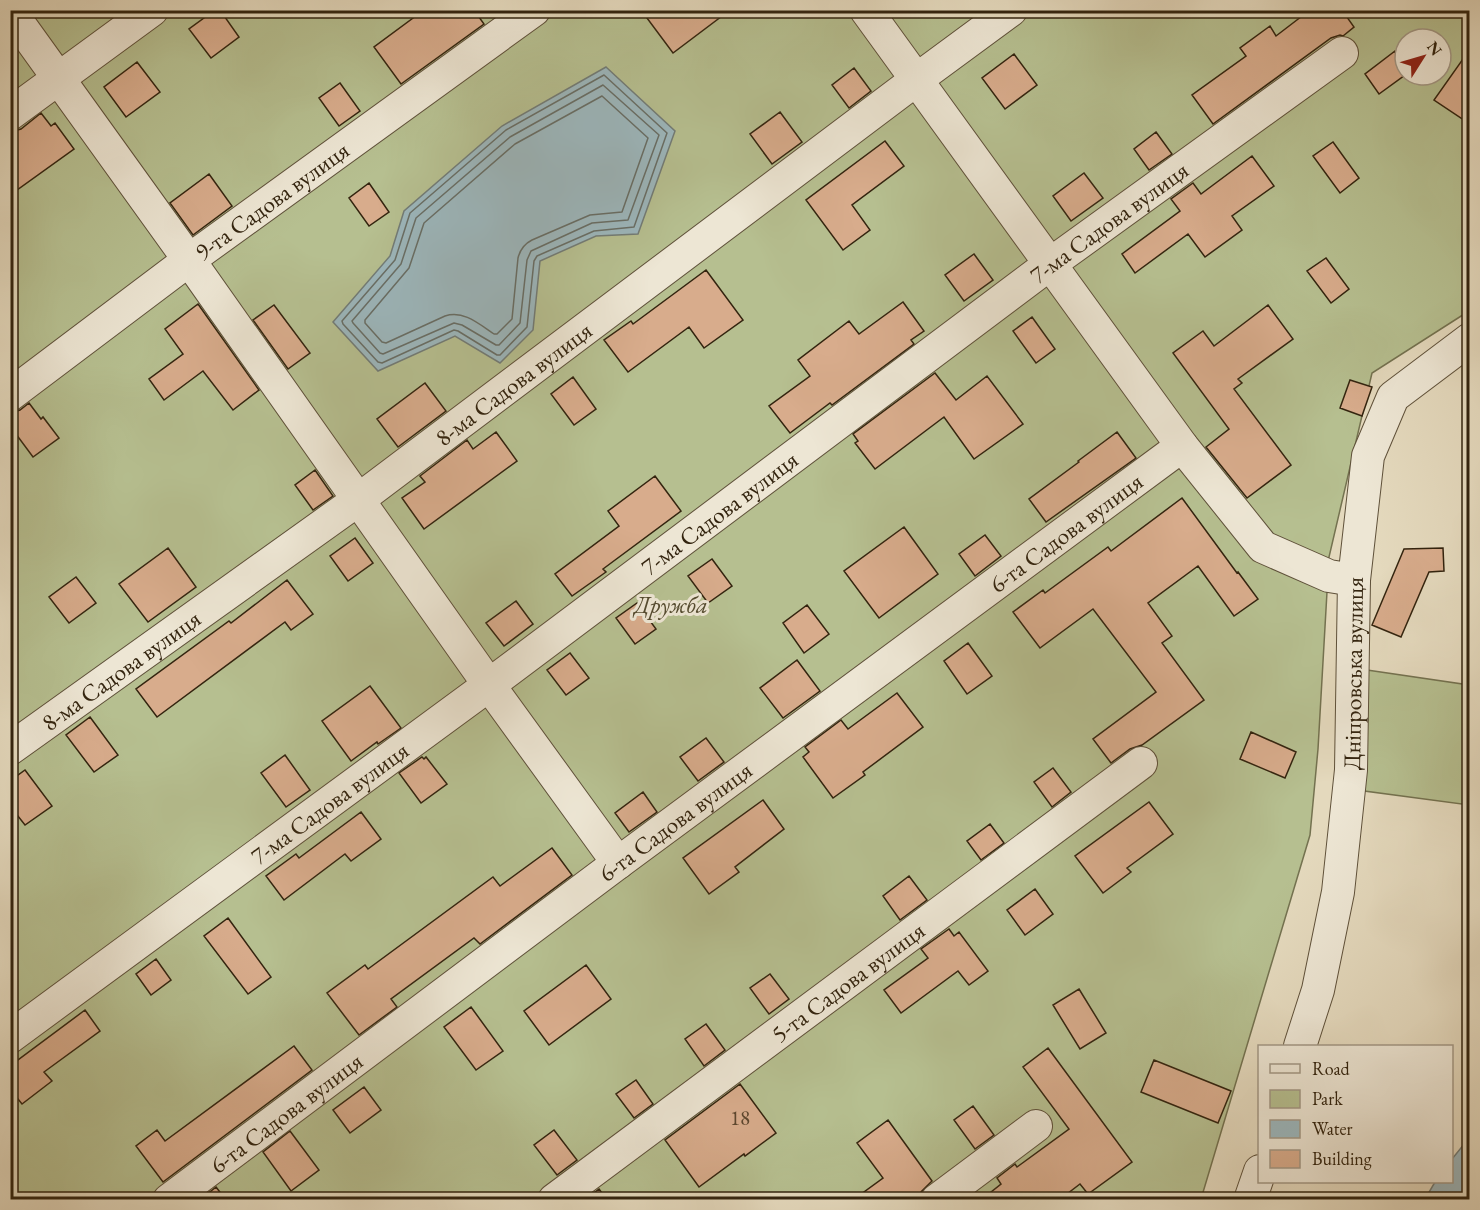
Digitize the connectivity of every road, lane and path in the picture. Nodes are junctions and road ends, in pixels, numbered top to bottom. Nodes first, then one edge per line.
1 (152, 10) edge
2 (534, 10) edge
3 (866, 10) edge
4 (1011, 10) edge
5 (10, 11) edge
6 (1342, 52) dead end
7 (58, 78) junction
8 (916, 80) junction
9 (10, 114) edge
10 (189, 260) junction
11 (1050, 264) junction
12 (1470, 339) edge
13 (10, 395) edge
14 (1182, 446) junction
15 (358, 500) junction
16 (1354, 580) junction
17 (489, 685) junction
18 (10, 749) edge
19 (1141, 763) dead end
20 (618, 863) junction
21 (10, 1036) edge
22 (1301, 1045) edge
23 (1036, 1126) dead end
24 (1258, 1177) edge
25 (169, 1200) edge
26 (554, 1200) edge
27 (937, 1200) edge
28 (1250, 1200) edge

1 - 7 street
2 - 10 street, 9-та Садова вулиця
3 - 8 street
4 - 8 street, 8-ма Садова вулиця
5 - 7 street
6 - 11 street, 7-ма Садова вулиця
7 - 9 street
7 - 10 street
8 - 11 street
8 - 15 street, 8-ма Садова вулиця
10 - 13 street, 9-та Садова вулиця
10 - 15 street
11 - 14 street
11 - 17 street, 7-ма Садова вулиця
12 - 16 street, Дніпровська вулиця
14 - 16 street
14 - 20 street, 6-та Садова вулиця
15 - 17 street
15 - 18 street, 8-ма Садова вулиця
16 - 22 street, Дніпровська вулиця
17 - 20 street
17 - 21 street, 7-ма Садова вулиця
19 - 26 street, 5-та Садова вулиця
20 - 25 street, 6-та Садова вулиця
23 - 27 street
24 - 28 street

